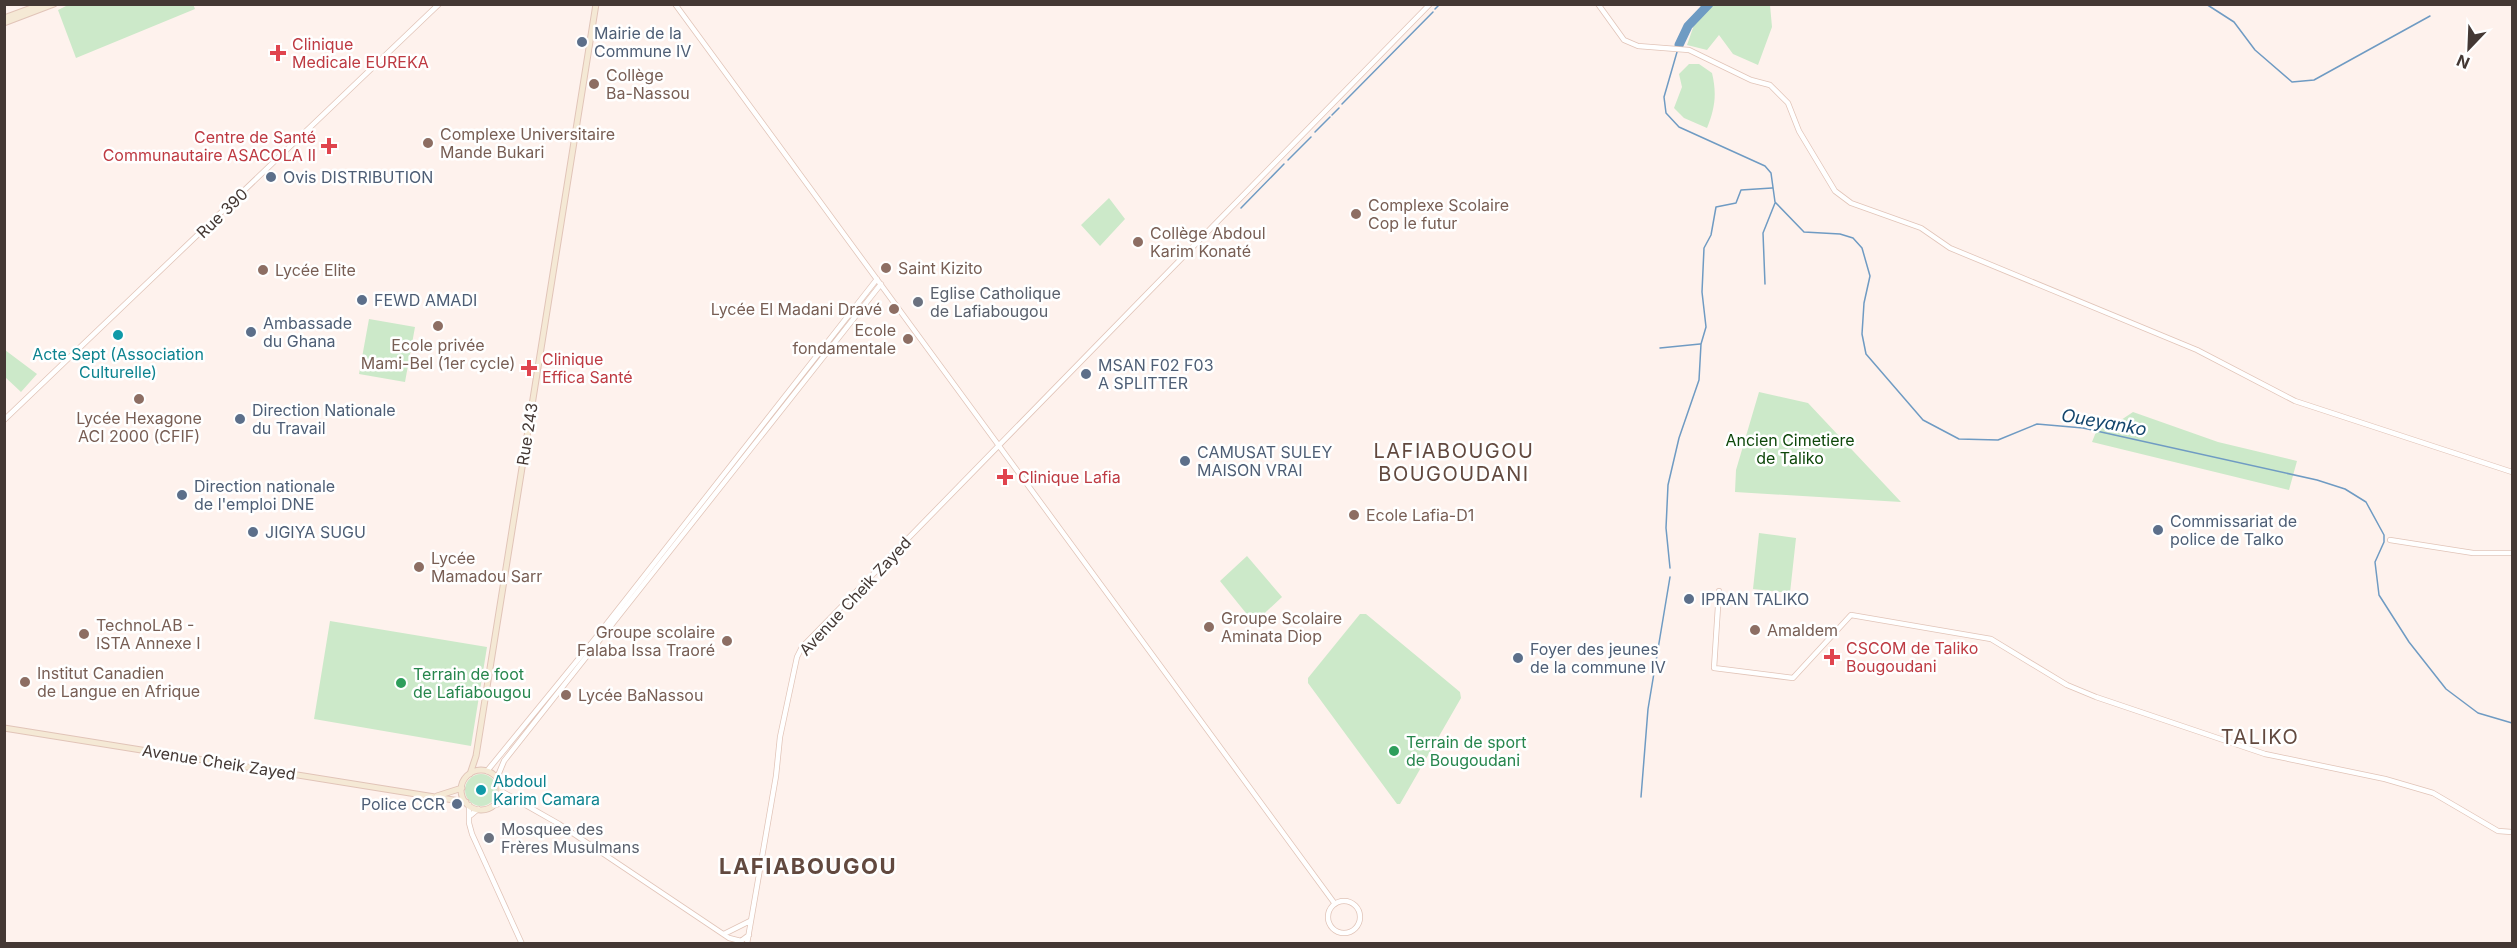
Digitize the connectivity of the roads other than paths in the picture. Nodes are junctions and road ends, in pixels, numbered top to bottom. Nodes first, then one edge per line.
1 (42, 4) edge
2 (54, 4) edge
3 (439, 4) edge
4 (596, 4) edge
5 (675, 4) edge
6 (1430, 4) edge
7 (1598, 4) edge
8 (4, 18) edge
9 (4, 23) edge
10 (879, 281) junction
11 (4, 420) edge
12 (999, 445) junction
13 (2512, 472) edge
14 (2390, 540) dead end
15 (2512, 553) edge
16 (1719, 591) dead end
17 (4, 728) edge
18 (476, 756) junction
19 (486, 771) junction
20 (470, 774) junction
21 (497, 778) junction
22 (462, 788) junction
23 (501, 791) junction
24 (433, 796) junction
25 (467, 803) junction
26 (494, 805) junction
27 (478, 809) junction
28 (538, 813) junction
29 (471, 815) junction
30 (2512, 832) edge
31 (1335, 904) junction
32 (750, 921) junction
33 (736, 929) junction
34 (750, 933) junction
35 (724, 934) junction
36 (734, 941) edge
37 (522, 944) edge
38 (747, 944) edge

1 - 8 main road
2 - 9 main road
3 - 11 street, Rue 390
4 - 18 main road, Rue 243
5 - 10 street
6 - 12 street, Avenue Cheik Zayed
7 - 13 street
10 - 12 street
10 - 19 street
10 - 21 street
12 - 31 street
12 - 32 street, Avenue Cheik Zayed
14 - 15 street
16 - 30 street
17 - 24 main road, Avenue Cheik Zayed
18 - 19 main road
18 - 20 main road, Rue 243
19 - 20 main road
19 - 21 main road
20 - 22 main road
21 - 23 main road
22 - 24 main road, Avenue Cheik Zayed
22 - 25 main road
23 - 26 main road
23 - 28 street
24 - 25 main road, Avenue Cheik Zayed
25 - 27 main road
25 - 29 street
26 - 27 main road
26 - 28 street
27 - 29 street
28 - 35 street
29 - 37 street
31 - 31 street
32 - 33 street
32 - 34 street, Avenue Cheik Zayed
33 - 34 street
33 - 35 street
33 - 36 street
34 - 36 street
34 - 38 street, Avenue Cheik Zayed
35 - 36 street

